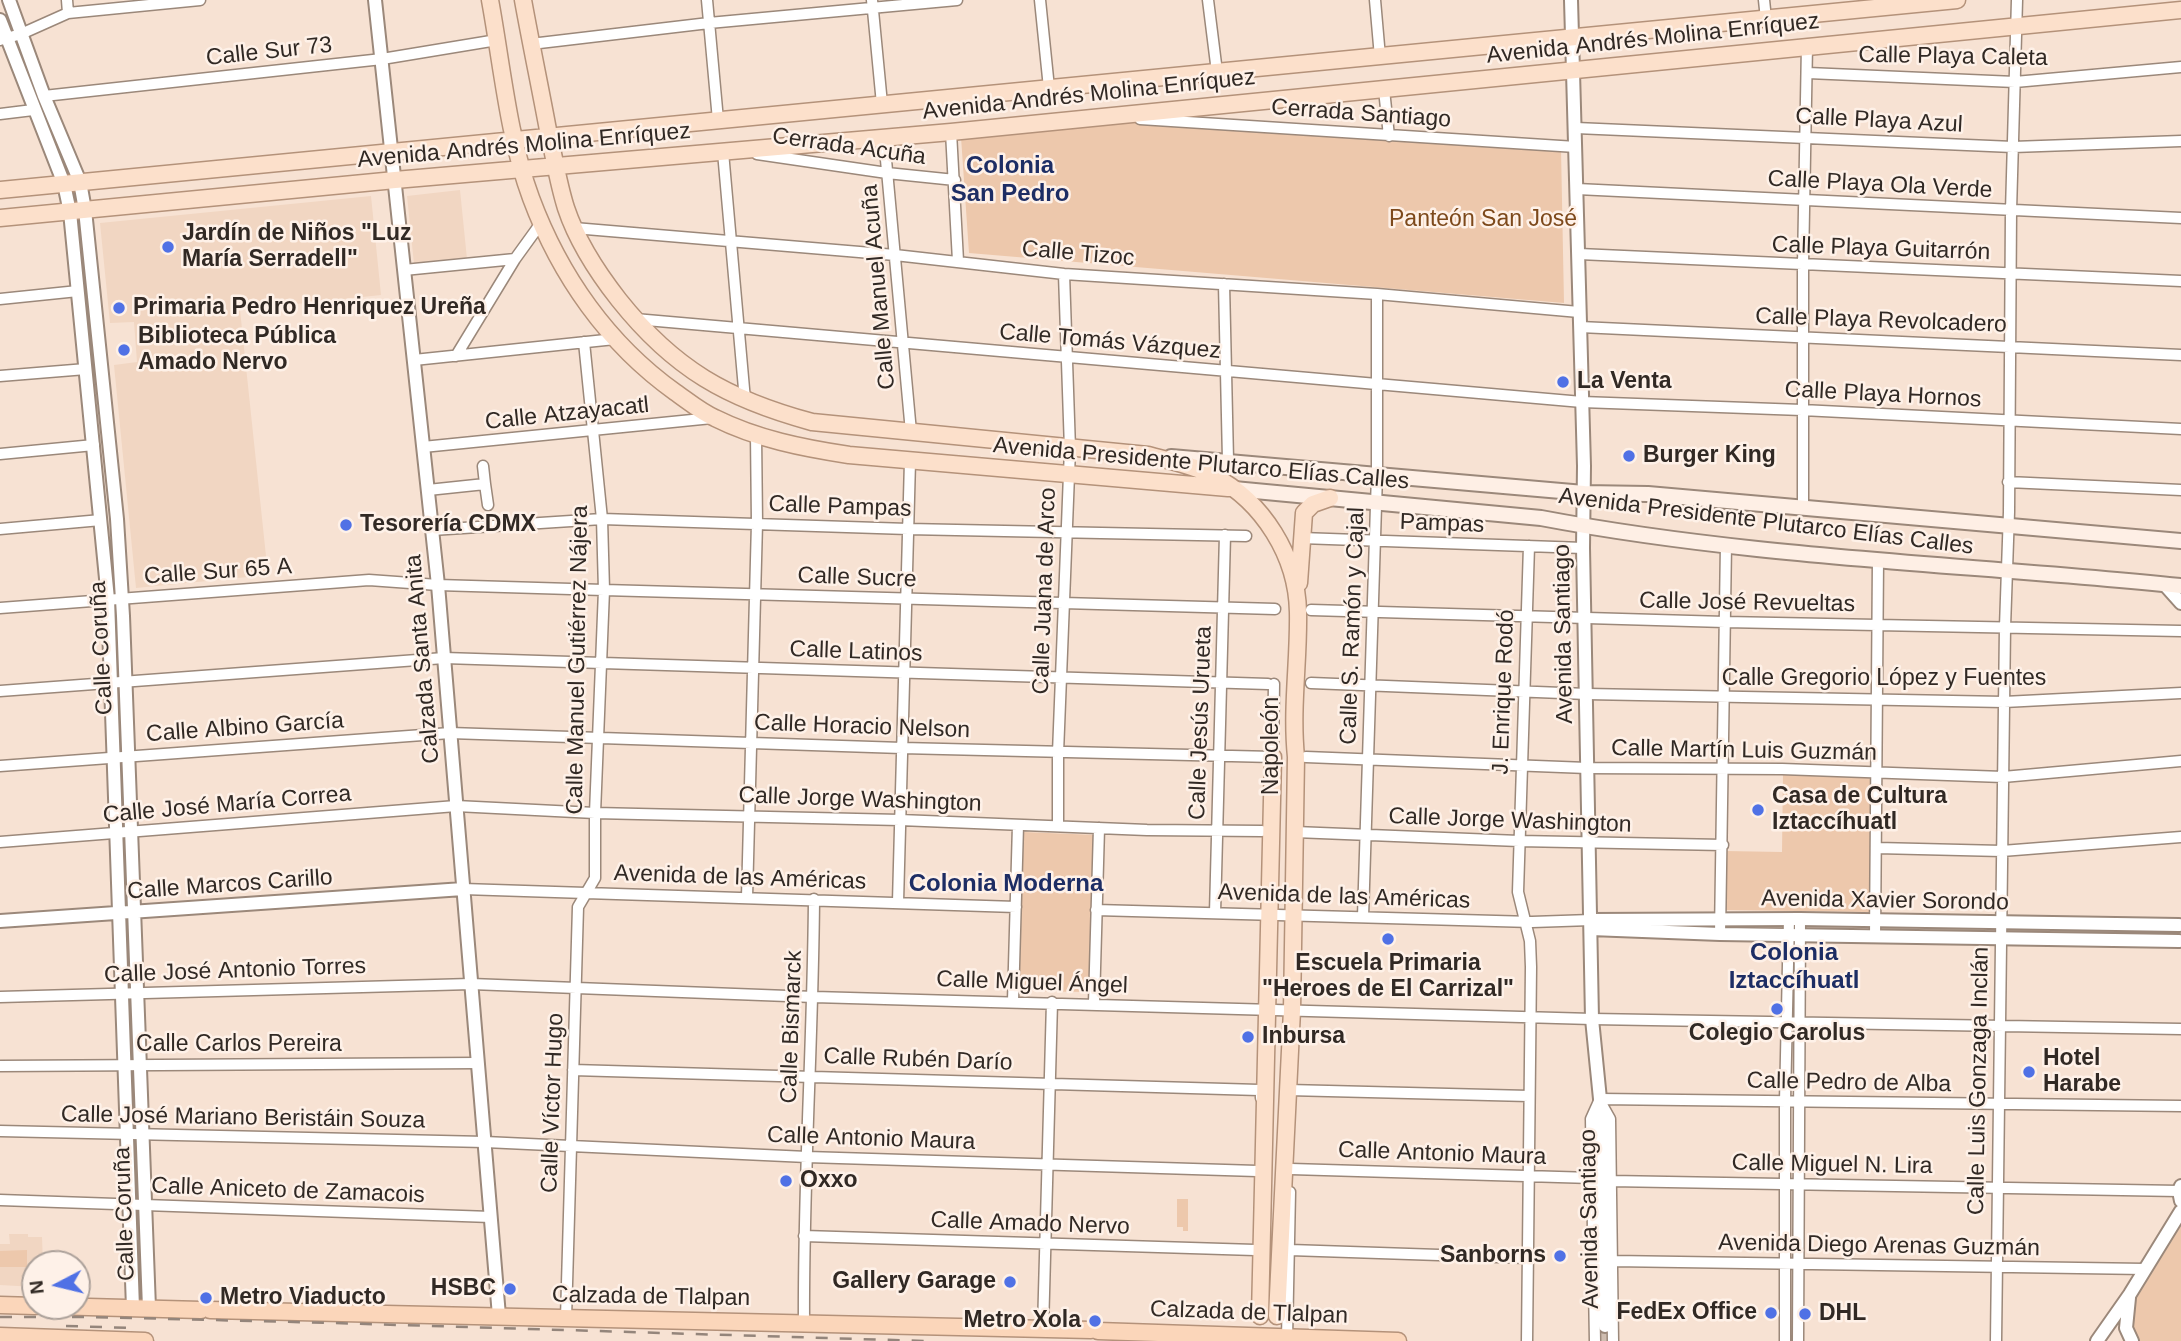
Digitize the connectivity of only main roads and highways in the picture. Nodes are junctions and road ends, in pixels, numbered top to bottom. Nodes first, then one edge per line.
1 (490, 0) edge
2 (523, 0) edge
3 (1957, 0) edge
4 (2168, 0) edge
5 (2181, 9) edge
6 (2097, 18) junction
7 (550, 136) junction
8 (515, 140) junction
9 (271, 163) junction
10 (555, 165) junction
11 (522, 168) junction
12 (0, 190) edge
13 (274, 191) junction
14 (0, 218) edge
15 (1148, 455) junction
16 (1234, 489) junction
17 (1330, 498) junction
18 (2181, 541) edge
19 (2181, 586) edge
20 (1305, 610) junction
21 (1273, 757) road end
22 (0, 1305) edge
23 (21, 1306) edge
24 (91, 1307) edge
25 (1260, 1316) dead end
26 (1277, 1316) dead end
27 (0, 1336) edge
28 (145, 1341) edge
29 (1398, 1341) edge

1 - 8 main road, Avenida Presidente Plutarco Elías Calles
2 - 7 main road, Avenida Presidente Plutarco Elías Calles
3 - 7 main road, Avenida Andrés Molina Enríquez
4 - 6 main road
5 - 6 main road, Avenida Andrés Molina Enríquez
6 - 10 main road, Avenida Andrés Molina Enríquez
7 - 8 main road, Avenida Andrés Molina Enríquez
7 - 10 main road, Avenida Presidente Plutarco Elías Calles
8 - 9 main road, Avenida Andrés Molina Enríquez
8 - 11 main road, Avenida Presidente Plutarco Elías Calles
9 - 12 main road, Avenida Andrés Molina Enríquez
9 - 13 main road
10 - 11 main road, Avenida Andrés Molina Enríquez
10 - 15 main road, Avenida Presidente Plutarco Elías Calles
11 - 13 main road, Avenida Andrés Molina Enríquez
11 - 16 main road, Avenida Presidente Plutarco Elías Calles
13 - 14 main road, Avenida Andrés Molina Enríquez
15 - 16 main road, Napoleón
15 - 18 main road, Avenida Presidente Plutarco Elías Calles
16 - 17 main road, Avenida Presidente Plutarco Elías Calles
16 - 20 main road, Napoleón
17 - 19 main road, Avenida Presidente Plutarco Elías Calles
17 - 20 main road
20 - 26 main road, Napoleón
21 - 25 main road, Napoleón
22 - 23 highway
24 - 29 highway, Calzada de Tlalpan
27 - 28 highway

